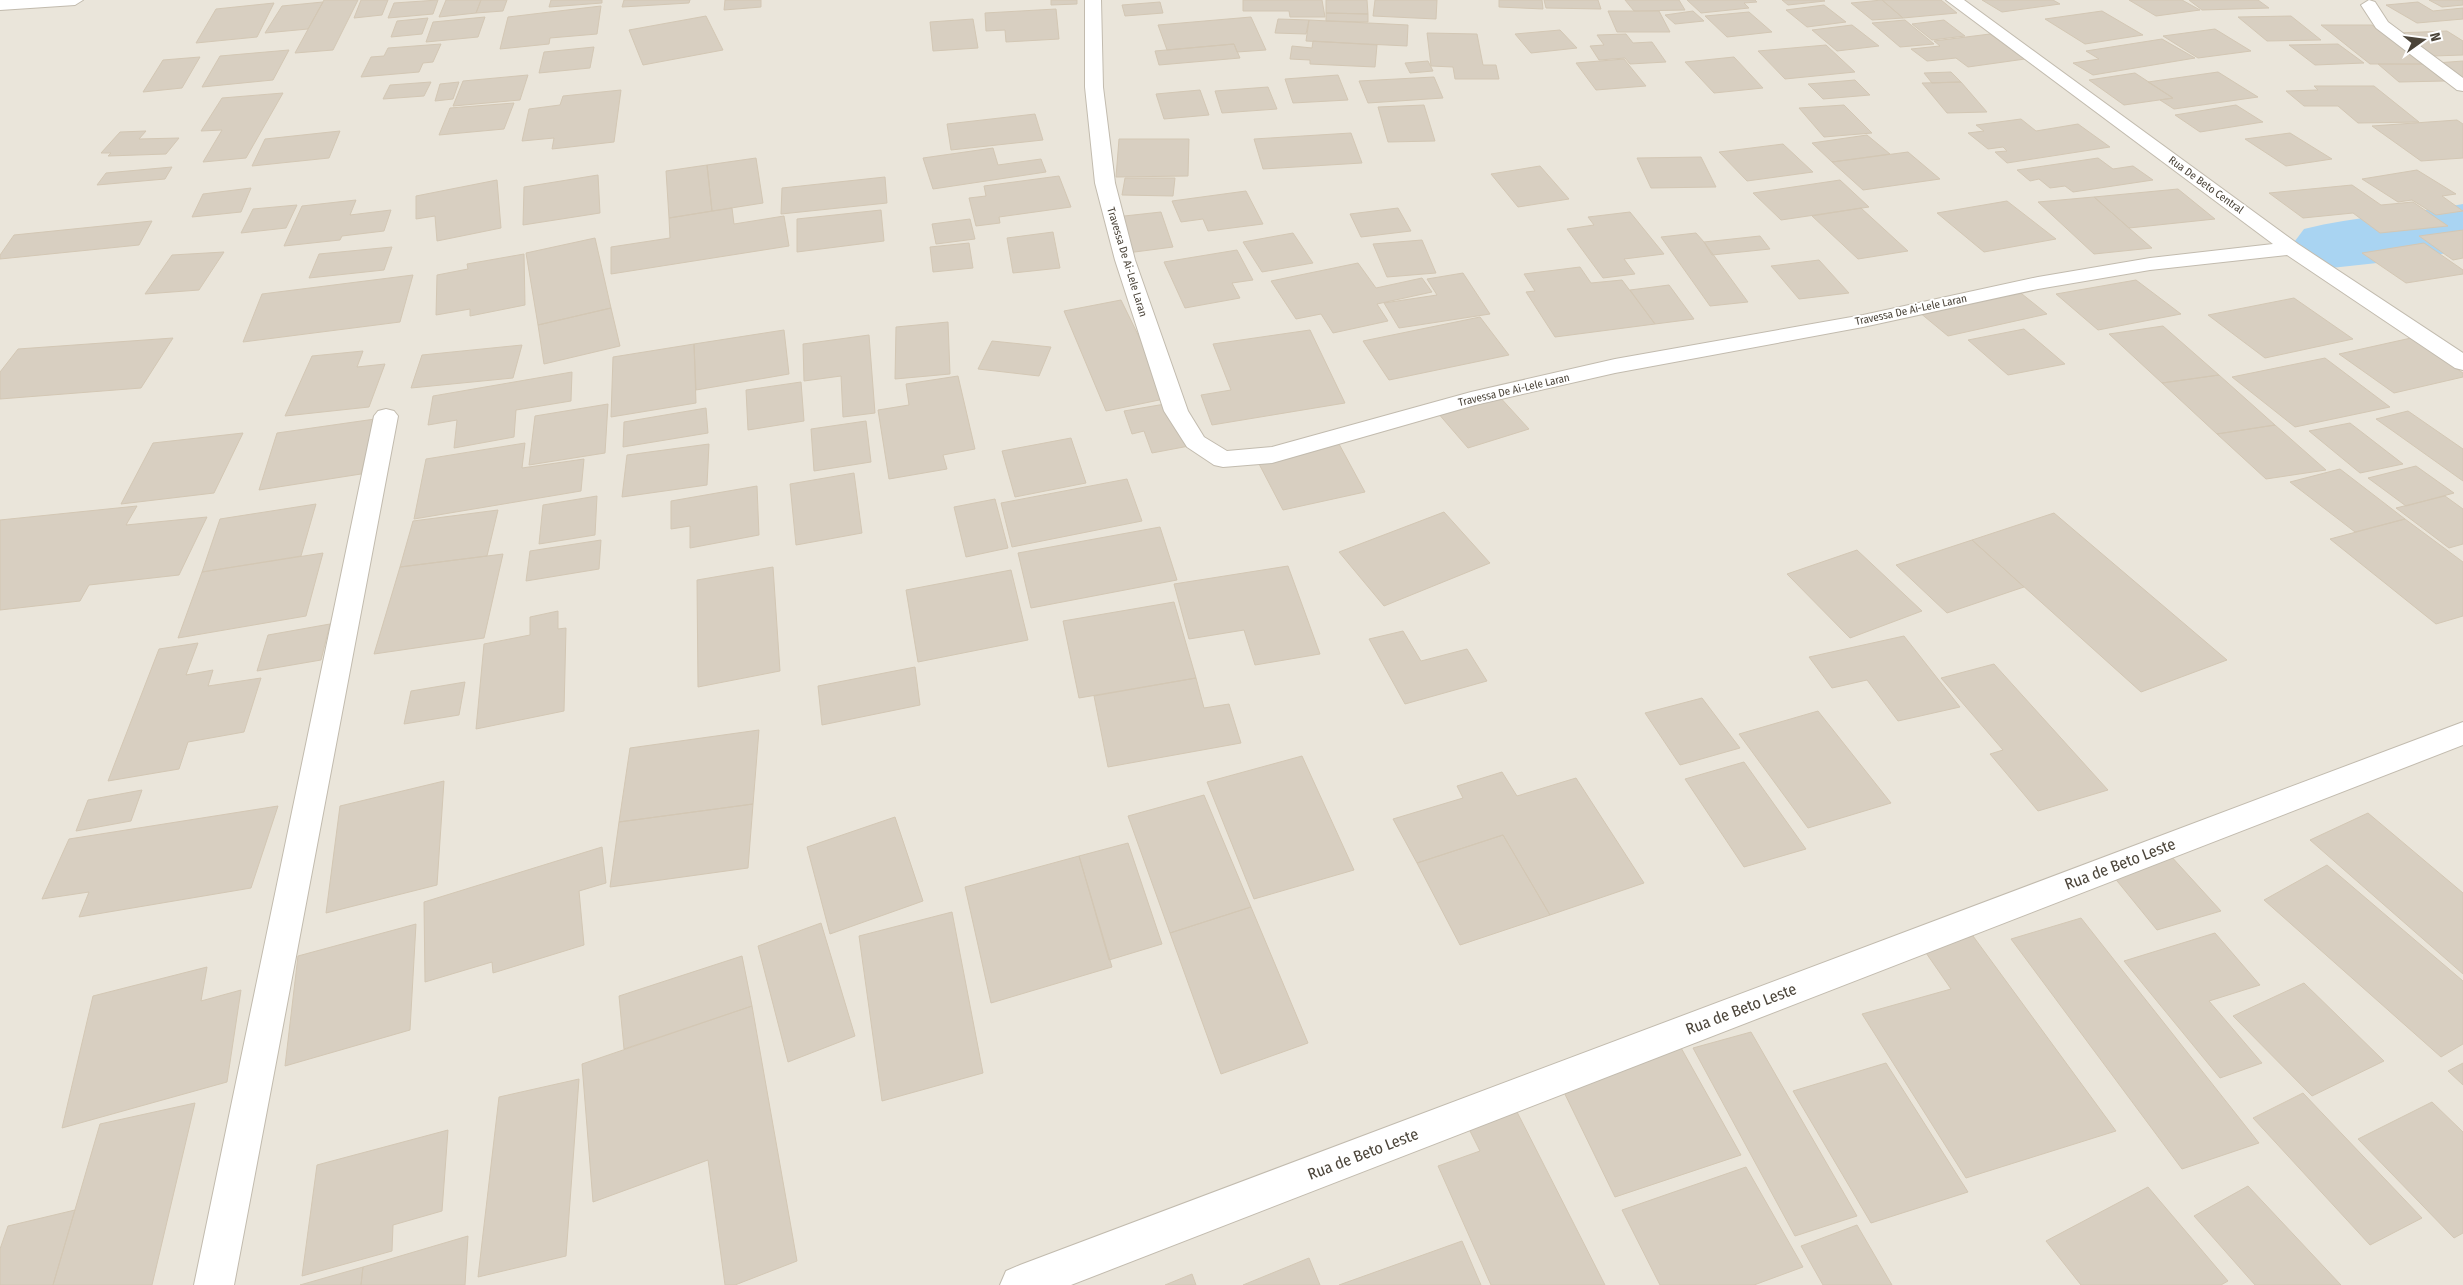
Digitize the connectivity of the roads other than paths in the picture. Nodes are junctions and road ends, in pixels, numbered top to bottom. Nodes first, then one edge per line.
1 (75, 0) edge
2 (1092, 0) edge
3 (1954, 0) edge
4 (0, 5) edge
5 (2369, 5) dead end
6 (2463, 86) edge
7 (2291, 248) junction
8 (2463, 363) edge
9 (386, 416) dead end
10 (2463, 733) edge
11 (214, 1285) edge
12 (1020, 1285) edge

1 - 4 street
2 - 7 street, Travessa De Ai-Lele Laran
3 - 7 street, Rua De Beto Central
5 - 6 street
7 - 8 street, Rua De Beto Central
9 - 11 street
10 - 12 street, Rua de Beto Leste

